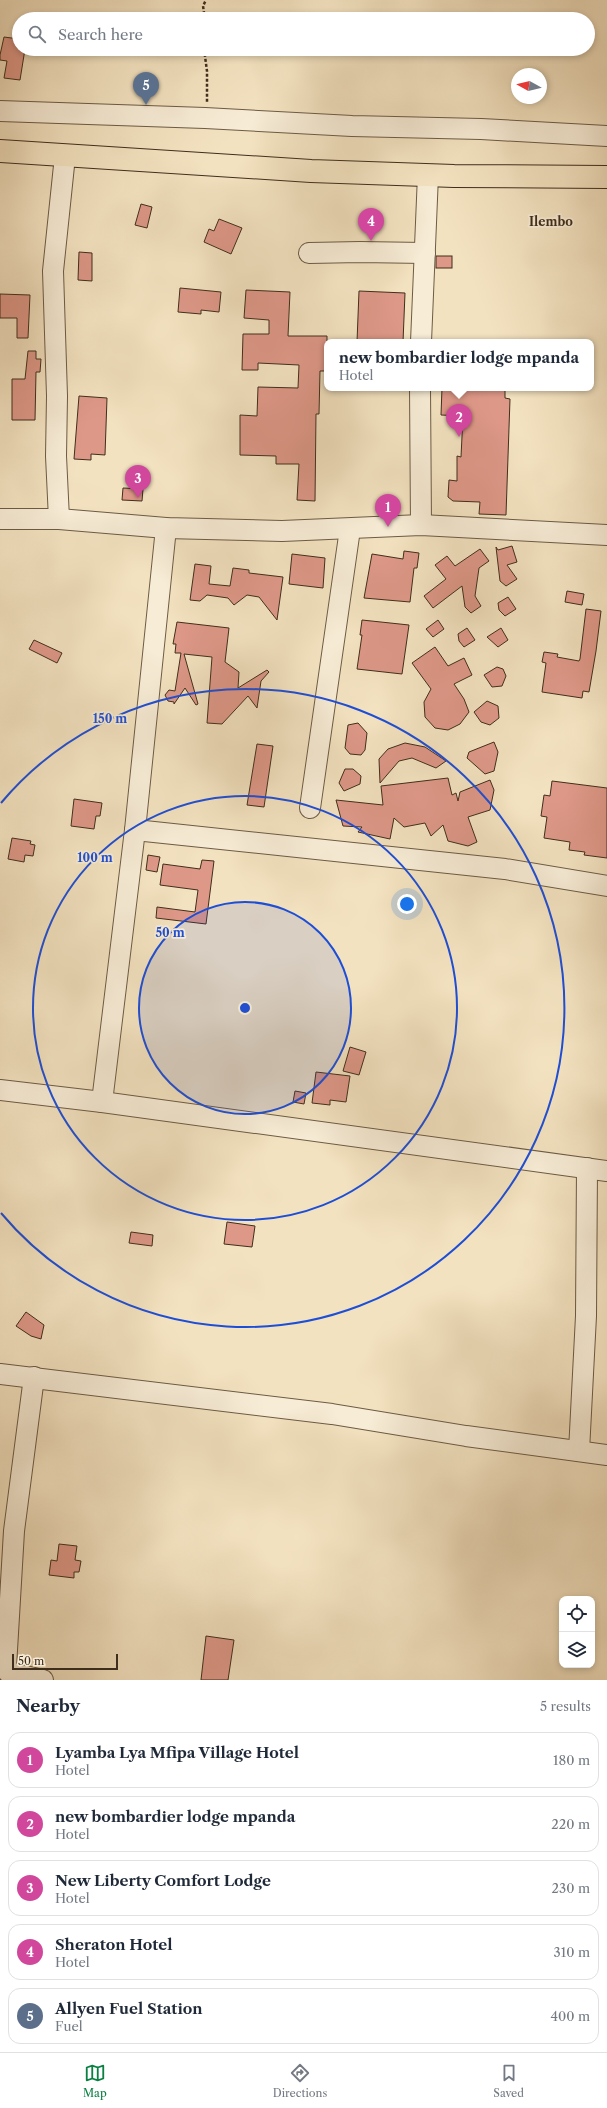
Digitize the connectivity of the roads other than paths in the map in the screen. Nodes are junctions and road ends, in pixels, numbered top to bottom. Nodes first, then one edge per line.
1 (0, 111) edge
2 (607, 136) edge
3 (0, 152) edge
4 (65, 156) junction
5 (428, 175) junction
6 (607, 176) edge
7 (309, 253) dead end
8 (425, 253) junction
9 (421, 339) edge
10 (420, 391) edge
11 (0, 519) edge
12 (59, 519) junction
13 (421, 525) junction
14 (166, 528) junction
15 (350, 530) junction
16 (607, 535) edge
17 (310, 808) dead end
18 (135, 830) junction
19 (607, 886) edge
20 (0, 1090) edge
21 (102, 1102) junction
22 (587, 1168) junction
23 (607, 1171) edge
24 (0, 1374) edge
25 (34, 1377) junction
26 (579, 1451) junction
27 (607, 1455) edge
28 (5, 1674) edge
29 (43, 1680) edge

1 - 2 street
3 - 4 highway
4 - 5 highway
4 - 12 street
5 - 6 highway
5 - 8 street
7 - 8 street
8 - 9 street
10 - 13 street
11 - 12 street
12 - 14 street
13 - 15 street
13 - 16 street
14 - 15 street
14 - 18 street
15 - 17 street
18 - 19 street
18 - 21 street
20 - 21 street
21 - 22 street
22 - 23 street
22 - 26 street
24 - 25 street
25 - 26 street
25 - 28 street
26 - 27 street
28 - 29 street

